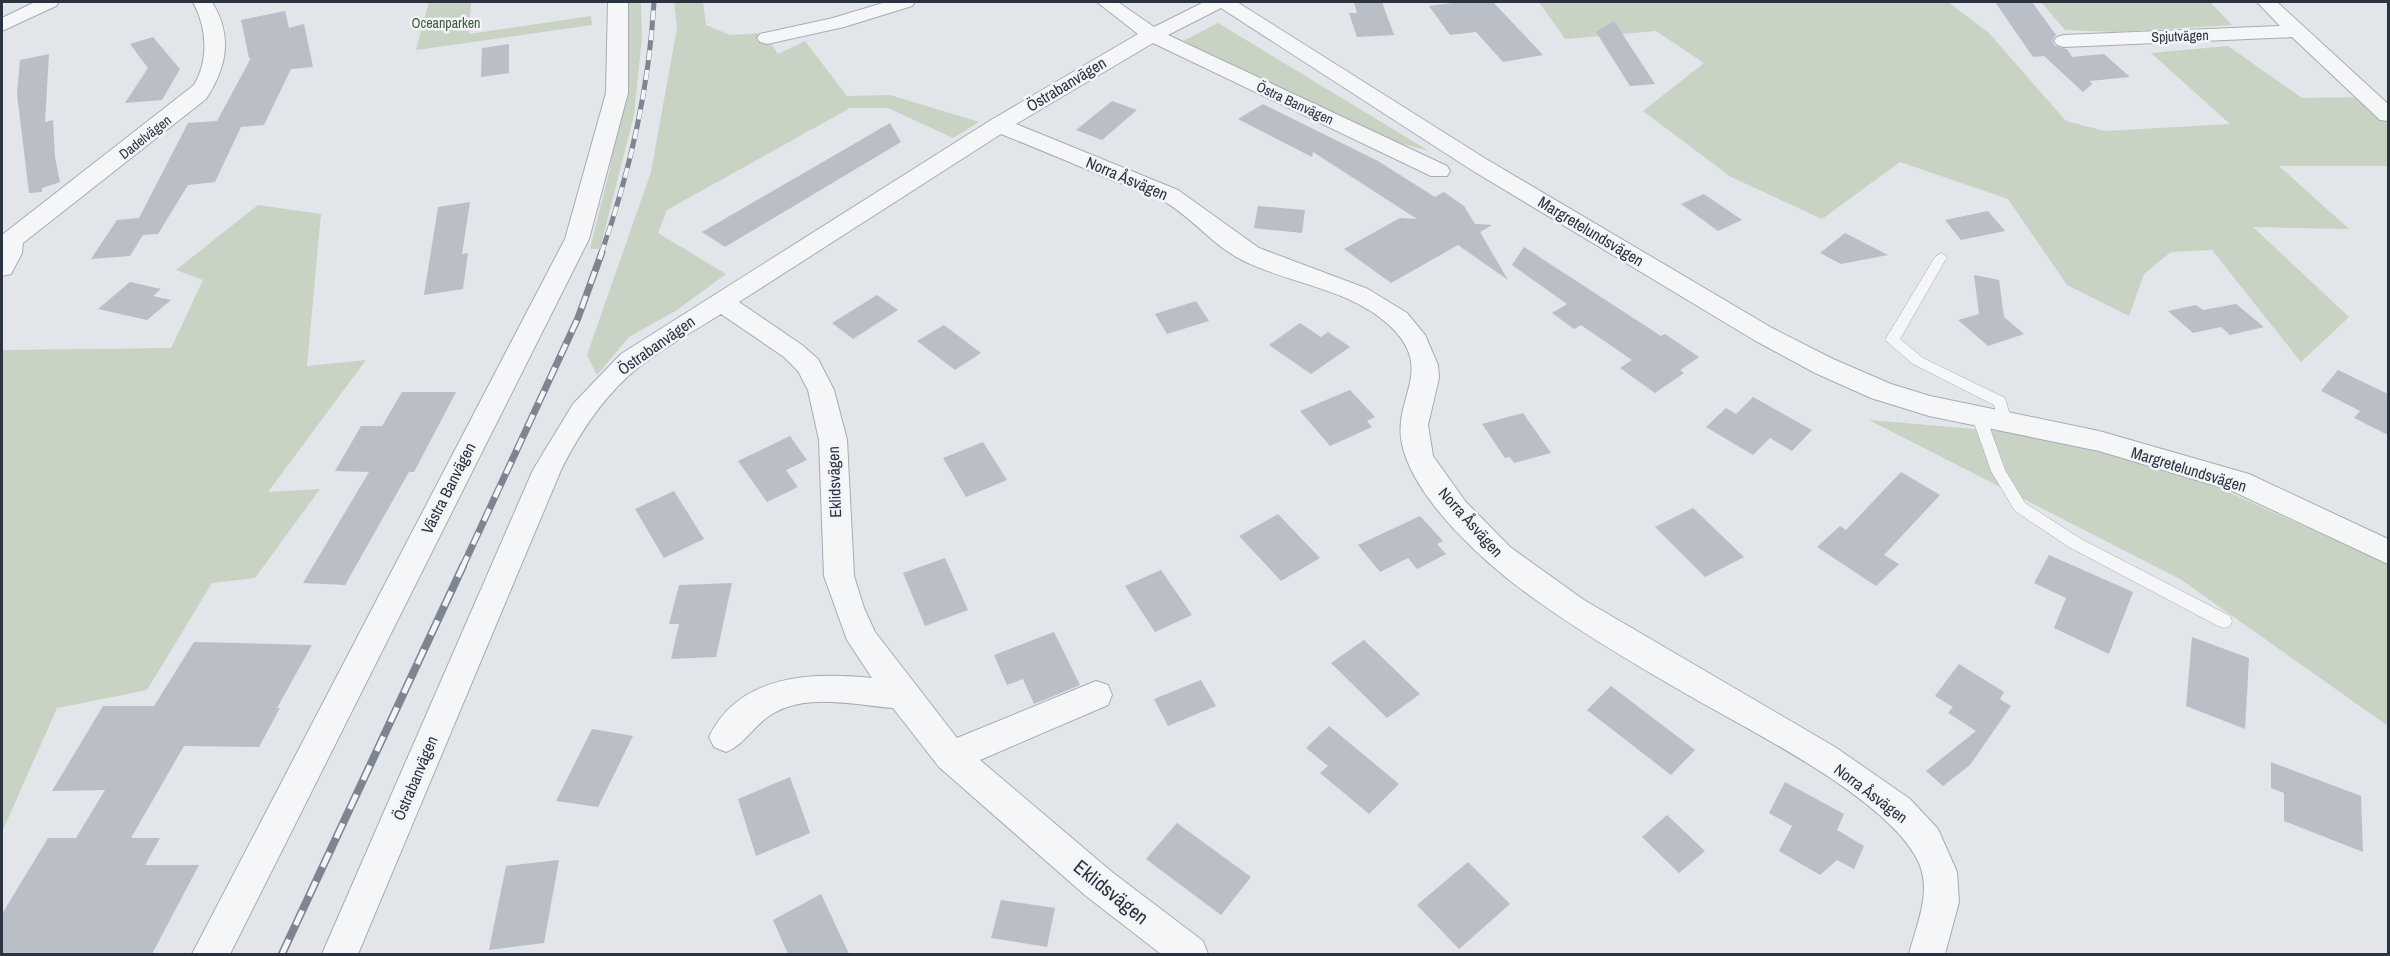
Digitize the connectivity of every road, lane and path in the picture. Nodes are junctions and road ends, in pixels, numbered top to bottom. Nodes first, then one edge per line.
1 (49, 2) edge
2 (203, 2) edge
3 (618, 2) edge
4 (905, 2) edge
5 (1106, 2) edge
6 (1218, 2) edge
7 (1224, 2) edge
8 (2266, 2) edge
9 (2, 25) edge
10 (2297, 31) junction
11 (1152, 35) junction
12 (767, 38) dead end
13 (2064, 41) dead end
14 (2388, 115) edge
15 (999, 124) junction
16 (1439, 171) dead end
17 (6, 242) edge
18 (1941, 257) dead end
19 (2, 268) edge
20 (720, 301) junction
21 (1979, 417) junction
22 (2005, 422) junction
23 (2388, 552) edge
24 (2224, 621) dead end
25 (902, 695) junction
26 (1095, 695) dead end
27 (726, 737) dead end
28 (951, 756) junction
29 (210, 954) edge
30 (340, 954) edge
31 (1190, 954) edge
32 (1927, 954) edge

1 - 9 street
2 - 17 street, Dadelvägen
3 - 29 street, Västra Banvägen
4 - 12 street
5 - 11 street, Östra Banvägen
6 - 11 street, Östrabanvägen
7 - 21 street, Margretelundsvägen
8 - 10 street
10 - 13 street, Spjutvägen
10 - 14 street
11 - 15 street, Östrabanvägen
11 - 16 street, Östra Banvägen
15 - 20 street, Östrabanvägen
15 - 32 street, Norra Åsvägen
17 - 19 street, Dadelvägen
18 - 22 lane
20 - 25 street, Eklidsvägen
20 - 30 street, Östrabanvägen
21 - 22 street, Margretelundsvägen
21 - 24 lane
22 - 23 street, Margretelundsvägen
25 - 27 street
25 - 28 street, Eklidsvägen
26 - 28 street
28 - 31 street, Eklidsvägen

